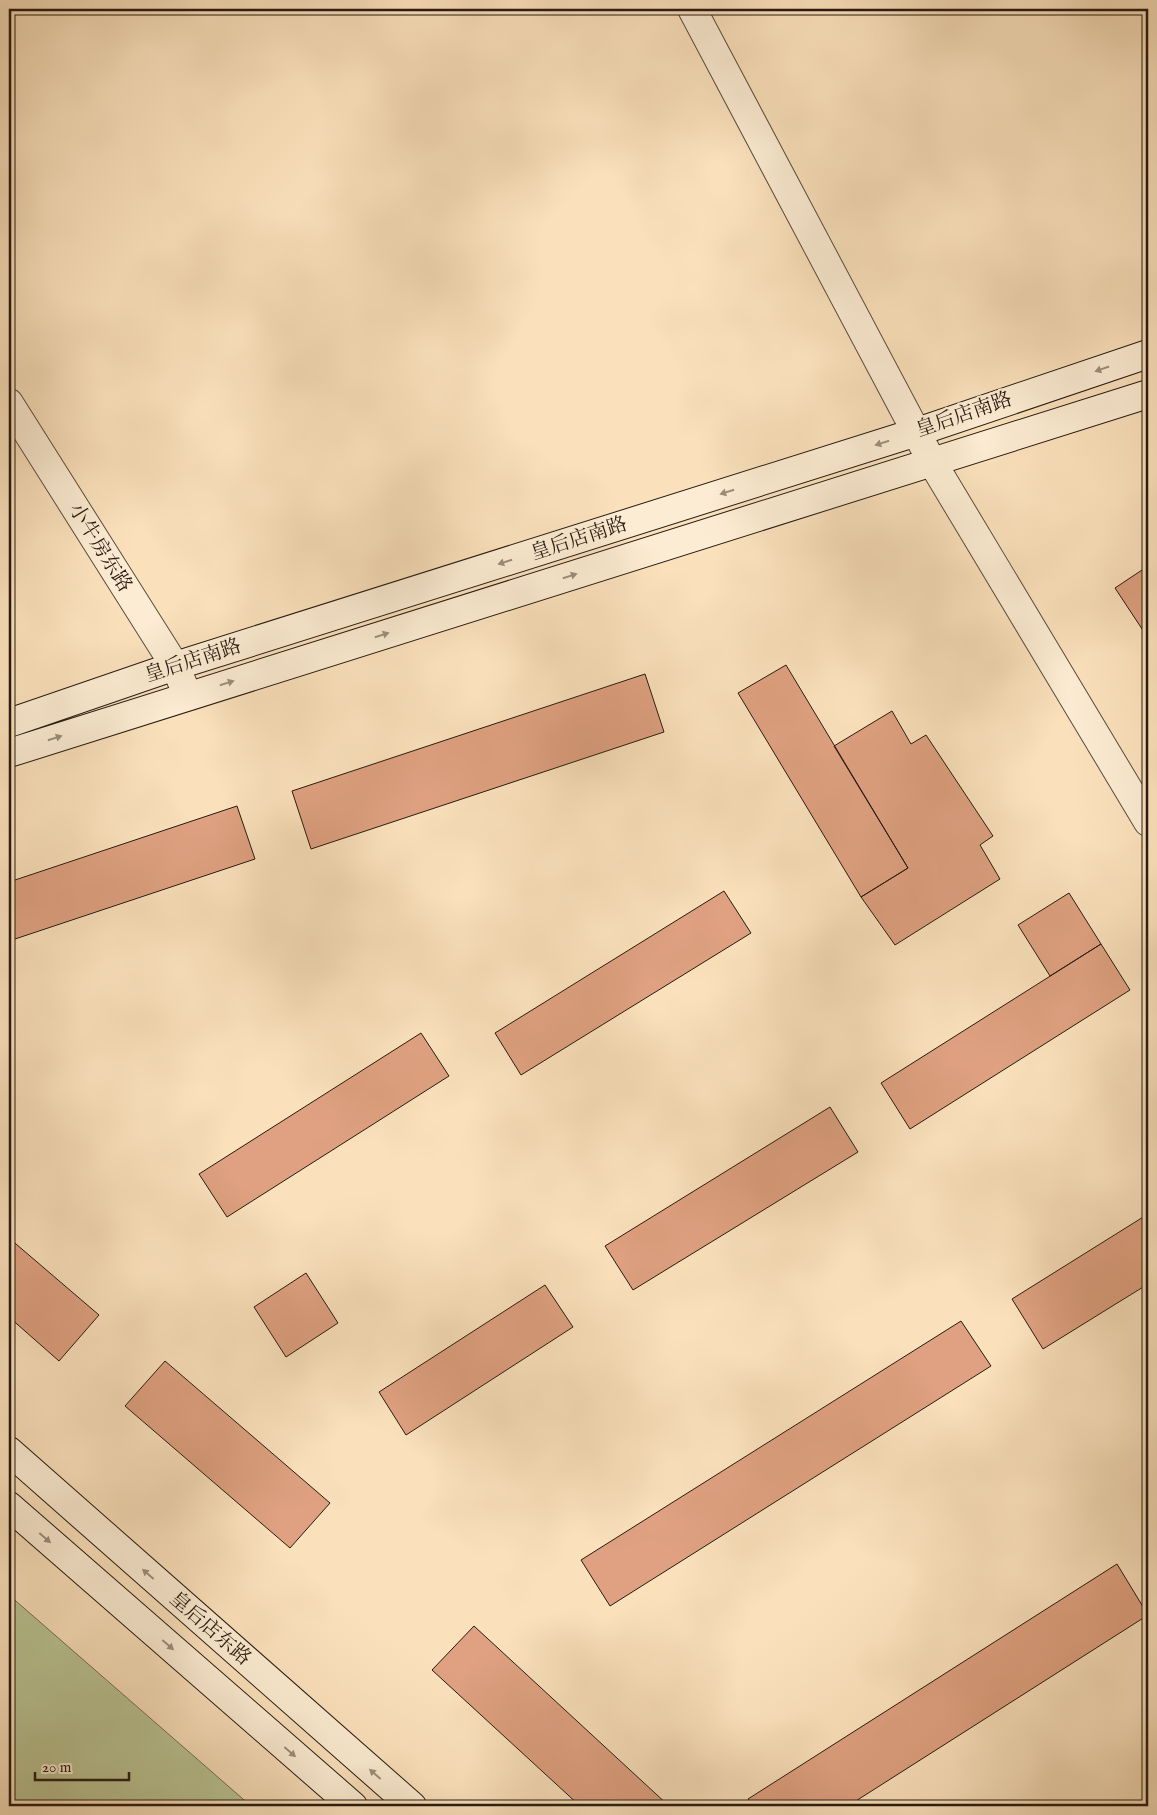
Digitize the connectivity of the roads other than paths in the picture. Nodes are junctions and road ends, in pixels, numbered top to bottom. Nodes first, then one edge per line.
1 (692, 9) edge
2 (1148, 354) edge
3 (1148, 394) edge
4 (9, 403) edge
5 (917, 432) junction
6 (932, 462) junction
7 (175, 666) junction
8 (188, 696) junction
9 (9, 723) edge
10 (9, 753) edge
11 (1148, 822) edge
12 (9, 1451) edge
13 (9, 1506) edge
14 (353, 1806) edge
15 (412, 1806) edge

1 - 5 street
2 -> 5 street, 皇后店南路
3 - 6 street, 皇后店南路
4 - 7 street, 小牛房东路
5 - 6 street
5 -> 7 street, 皇后店南路
8 -> 6 street, 皇后店南路
6 - 11 street
7 - 8 street, 小牛房东路
7 - 9 street, 皇后店南路
10 -> 8 street, 皇后店南路
15 -> 12 street, 皇后店东路
13 -> 14 street, 皇后店东路

